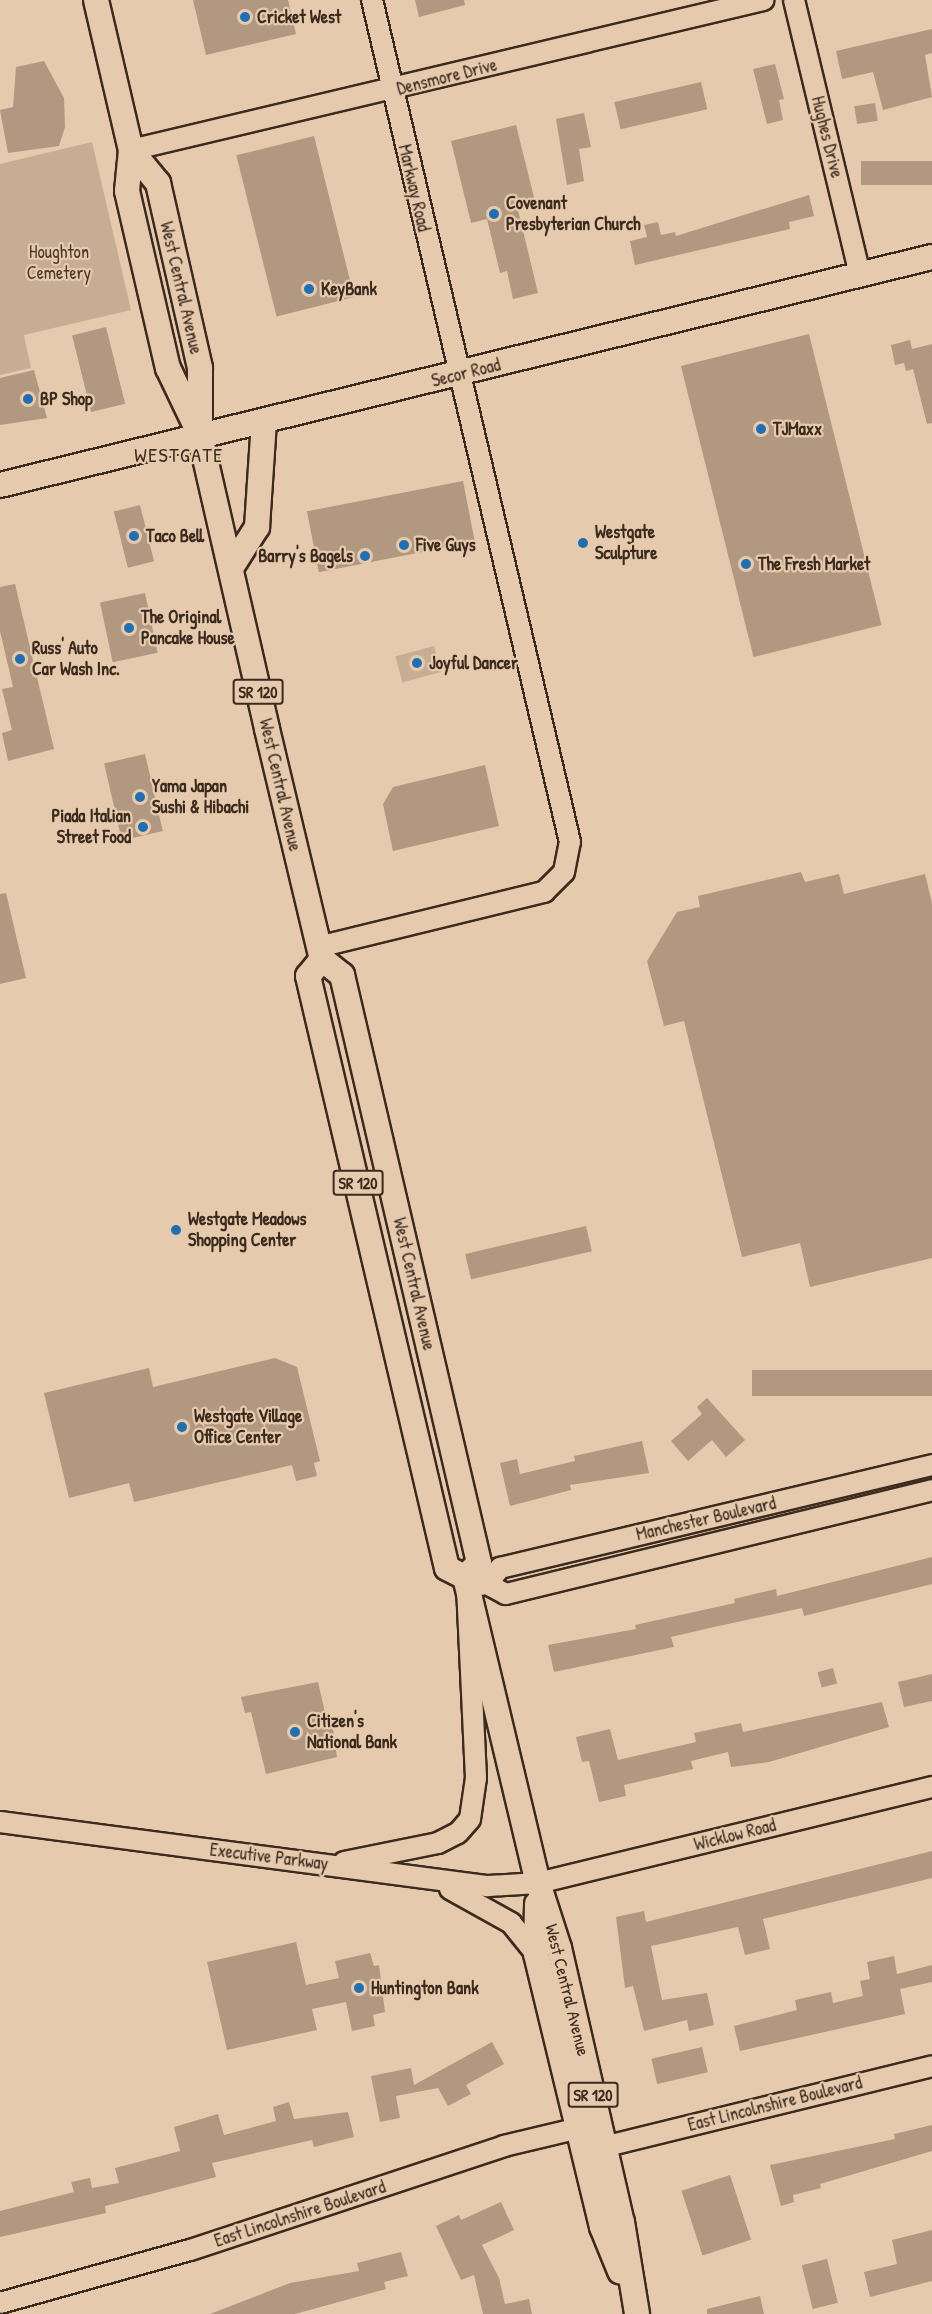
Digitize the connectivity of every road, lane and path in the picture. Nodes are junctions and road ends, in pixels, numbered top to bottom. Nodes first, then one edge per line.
1 (96, 0) edge
2 (372, 0) edge
3 (763, 0) edge
4 (794, 0) edge
5 (392, 90) junction
6 (130, 150) junction
7 (932, 257) edge
8 (860, 274) junction
9 (458, 375) junction
10 (264, 421) junction
11 (200, 436) junction
12 (0, 485) edge
13 (231, 568) junction
14 (320, 953) junction
15 (377, 1261) junction
16 (444, 1411) junction
17 (932, 1464) edge
18 (932, 1490) edge
19 (473, 1583) junction
20 (932, 1787) edge
21 (0, 1822) edge
22 (329, 1864) junction
23 (430, 1881) junction
24 (538, 1883) junction
25 (536, 1954) junction
26 (932, 2066) edge
27 (592, 2138) junction
28 (0, 2303) edge
29 (636, 2312) edge

1 - 6 main road, West Central Avenue / SR 120
2 - 5 street, Markway Road
3 - 5 street, Densmore Drive
4 - 8 street, Hughes Drive
5 - 6 street, Densmore Drive
5 - 9 street, Markway Road
6 - 11 main road, West Central Avenue / SR 120
7 - 8 main road, Secor Road
8 - 9 main road, Secor Road
9 - 10 main road, Secor Road
9 - 14 street, Markway Road
10 - 11 main road, Secor Road
10 - 13 main road
11 - 12 main road, Secor Road
11 - 13 main road, West Central Avenue / SR 120
13 - 14 main road, West Central Avenue / SR 120
14 - 15 main road, West Central Avenue / SR 120
14 - 16 main road, West Central Avenue
15 - 16 main road
15 - 19 main road, West Central Avenue / SR 120
16 - 19 main road, West Central Avenue
17 - 19 street, Manchester Boulevard
18 - 19 street, Manchester Boulevard
19 - 22 street
19 - 24 main road, West Central Avenue / SR 120
20 - 24 street, Wicklow Road
21 - 22 street, Executive Parkway
22 - 23 street, Executive Parkway
23 - 24 street, Executive Parkway
23 - 25 street
24 - 25 main road, West Central Avenue / SR 120
24 - 27 main road, West Central Avenue / SR 120
25 - 27 main road, West Central Avenue / SR 120
26 - 27 street, East Lincolnshire Boulevard
27 - 28 street, East Lincolnshire Boulevard
27 - 29 main road, West Central Avenue / SR 120

